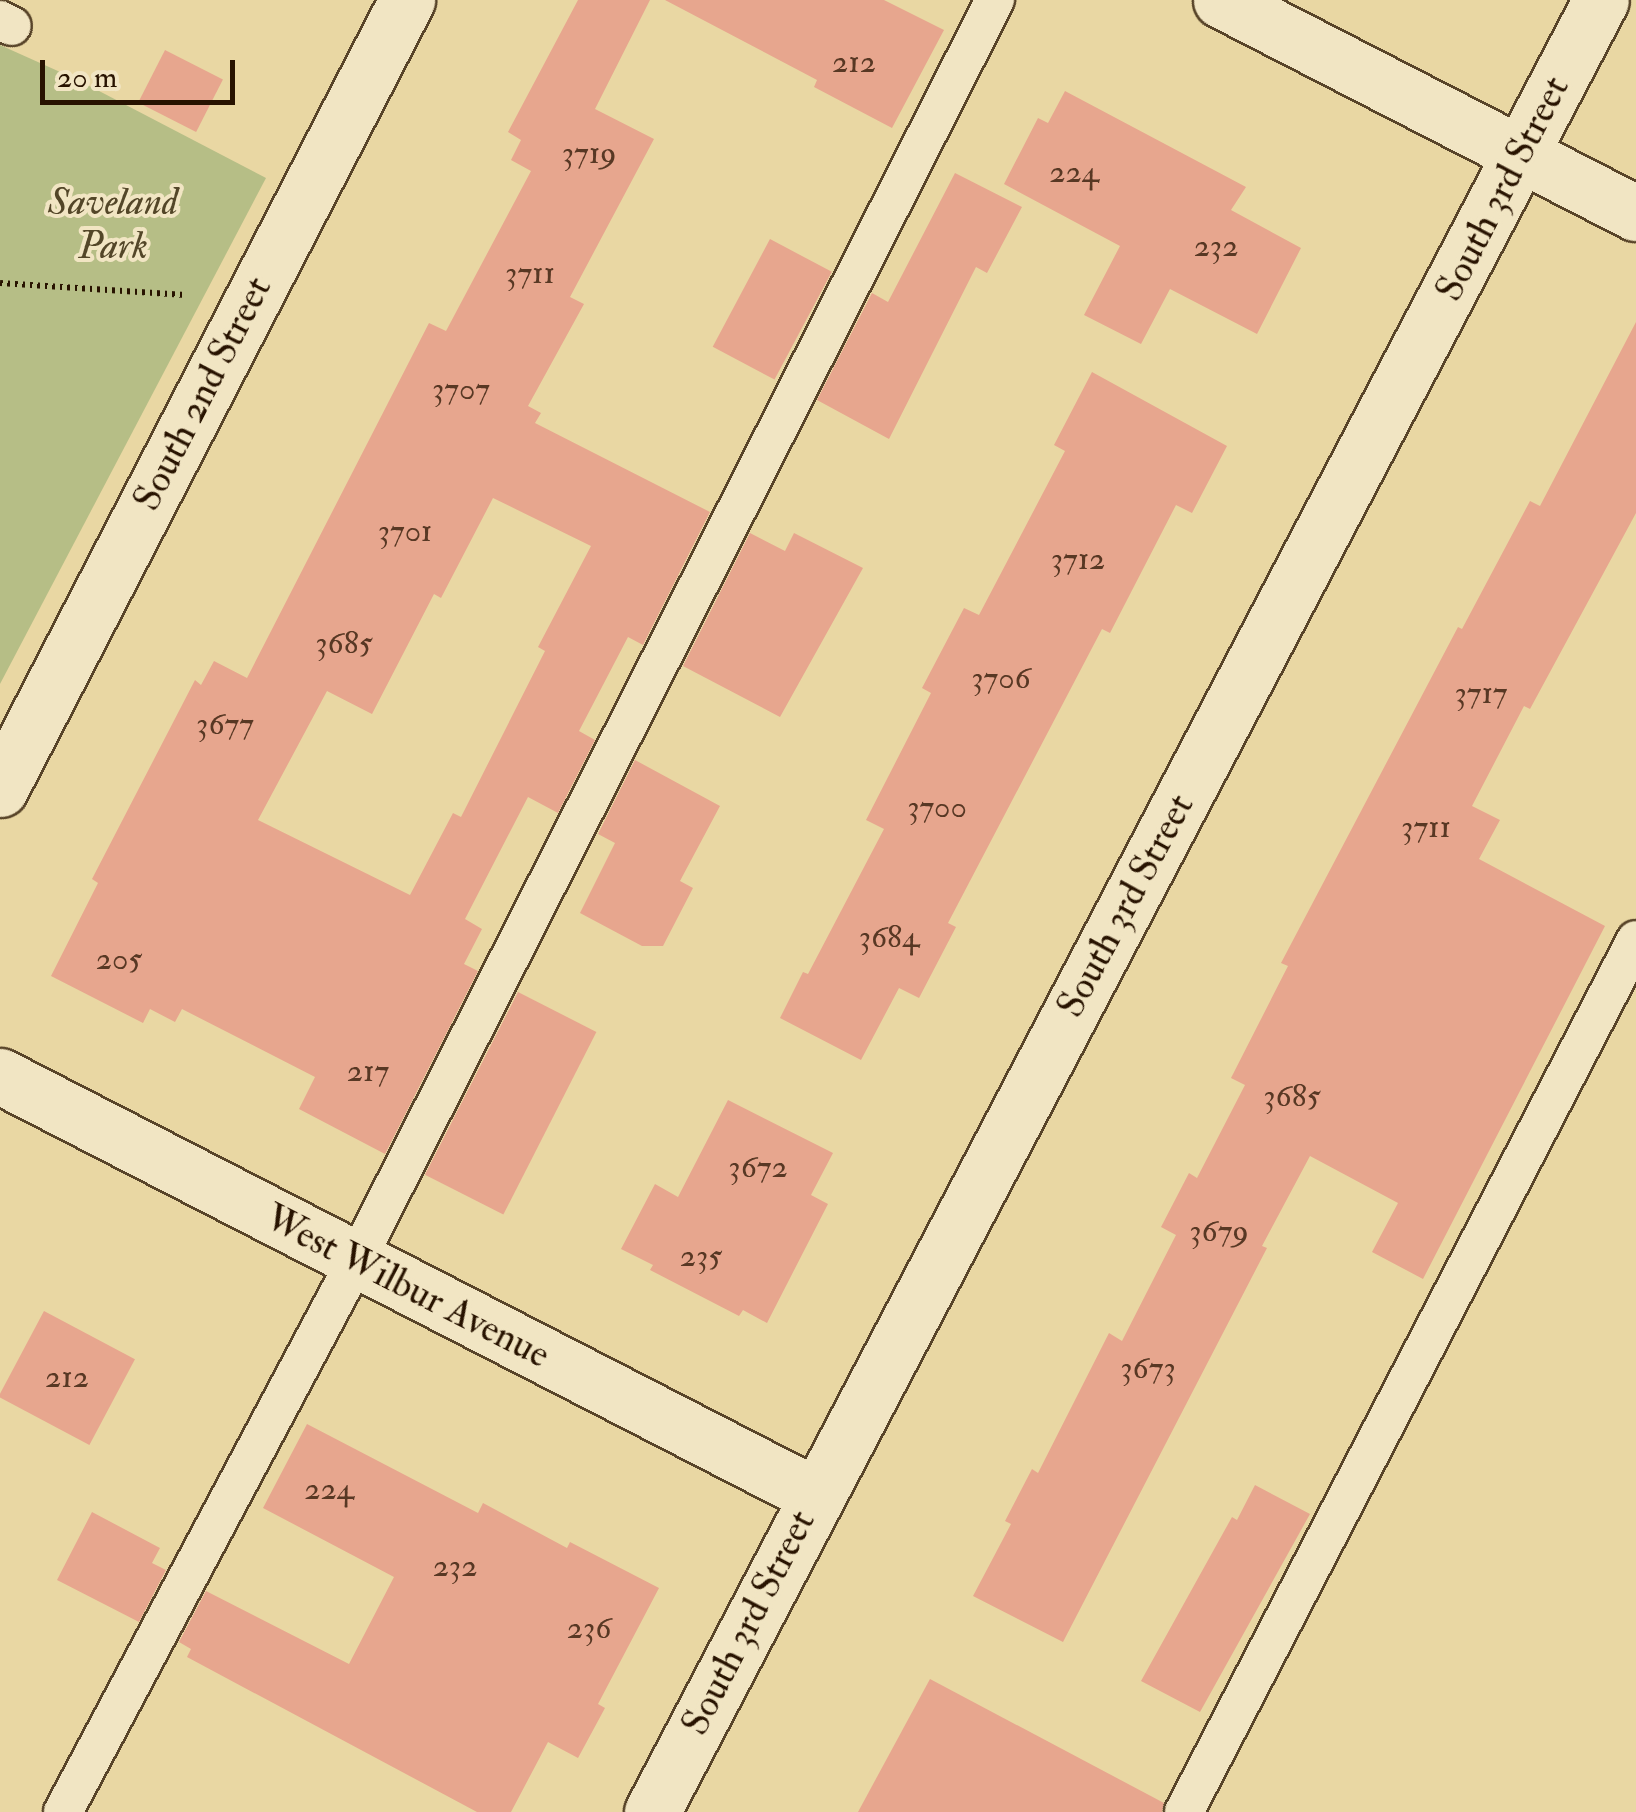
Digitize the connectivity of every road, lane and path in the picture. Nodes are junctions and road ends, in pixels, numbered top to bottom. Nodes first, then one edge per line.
1 (406, 0) edge
2 (995, 0) edge
3 (1221, 0) edge
4 (1601, 0) edge
5 (1522, 155) junction
6 (1636, 213) edge
7 (0, 283) edge
8 (186, 295) dead end
9 (0, 789) edge
10 (1636, 940) edge
11 (0, 1076) edge
12 (356, 1261) junction
13 (815, 1495) junction
14 (62, 1812) edge
15 (652, 1812) edge
16 (1184, 1812) edge

1 - 9 street, South 2nd Street
2 - 12 lane
3 - 5 street
4 - 5 street, South 3rd Street
5 - 6 street
5 - 13 street, South 3rd Street
7 - 8 path
10 - 16 lane
11 - 12 street, West Wilbur Avenue
12 - 13 street, West Wilbur Avenue
12 - 14 lane
13 - 15 street, South 3rd Street

